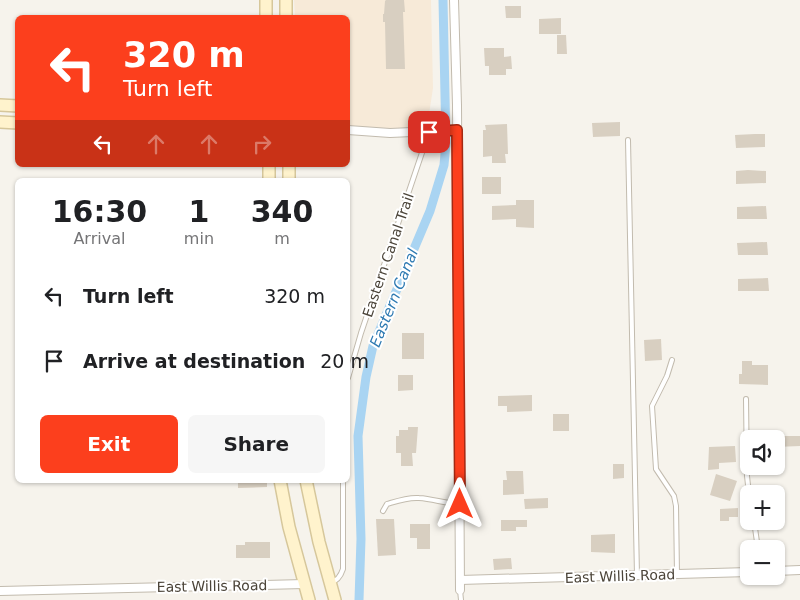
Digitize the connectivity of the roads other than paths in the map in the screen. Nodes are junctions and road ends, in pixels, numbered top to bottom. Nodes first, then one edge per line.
1 (266, 0) edge
2 (286, 0) edge
3 (454, 0) edge
4 (266, 15) edge
5 (286, 15) edge
6 (0, 105) edge
7 (15, 106) edge
8 (0, 122) edge
9 (15, 123) edge
10 (350, 130) edge
11 (454, 130) junction
12 (432, 132) junction
13 (628, 140) dead end
14 (672, 360) dead end
15 (350, 370) edge
16 (746, 399) dead end
17 (281, 483) edge
18 (307, 483) edge
19 (343, 483) edge
20 (748, 485) edge
21 (460, 504) junction
22 (383, 511) dead end
23 (800, 570) edge
24 (785, 571) edge
25 (740, 572) edge
26 (677, 574) junction
27 (636, 575) junction
28 (460, 580) junction
29 (330, 582) junction
30 (304, 584) junction
31 (460, 590) joint
32 (0, 591) edge
33 (309, 600) edge
34 (335, 600) edge
35 (461, 600) edge

1 - 4 main road
2 - 5 main road
3 - 11 street
6 - 7 main road
8 - 9 main road
10 - 12 street
11 - 12 street
11 - 21 street
12 - 15 lane, Eastern Canal Trail
13 - 27 lane
14 - 26 lane
16 - 20 lane
17 - 30 main road
18 - 29 main road
19 - 29 lane
21 - 22 lane
21 - 28 street
23 - 24 street
25 - 26 street, East Willis Road
26 - 27 street, East Willis Road
27 - 28 street, East Willis Road
28 - 31 street
29 - 34 main road
30 - 32 street, East Willis Road
30 - 33 main road
31 - 35 lane

